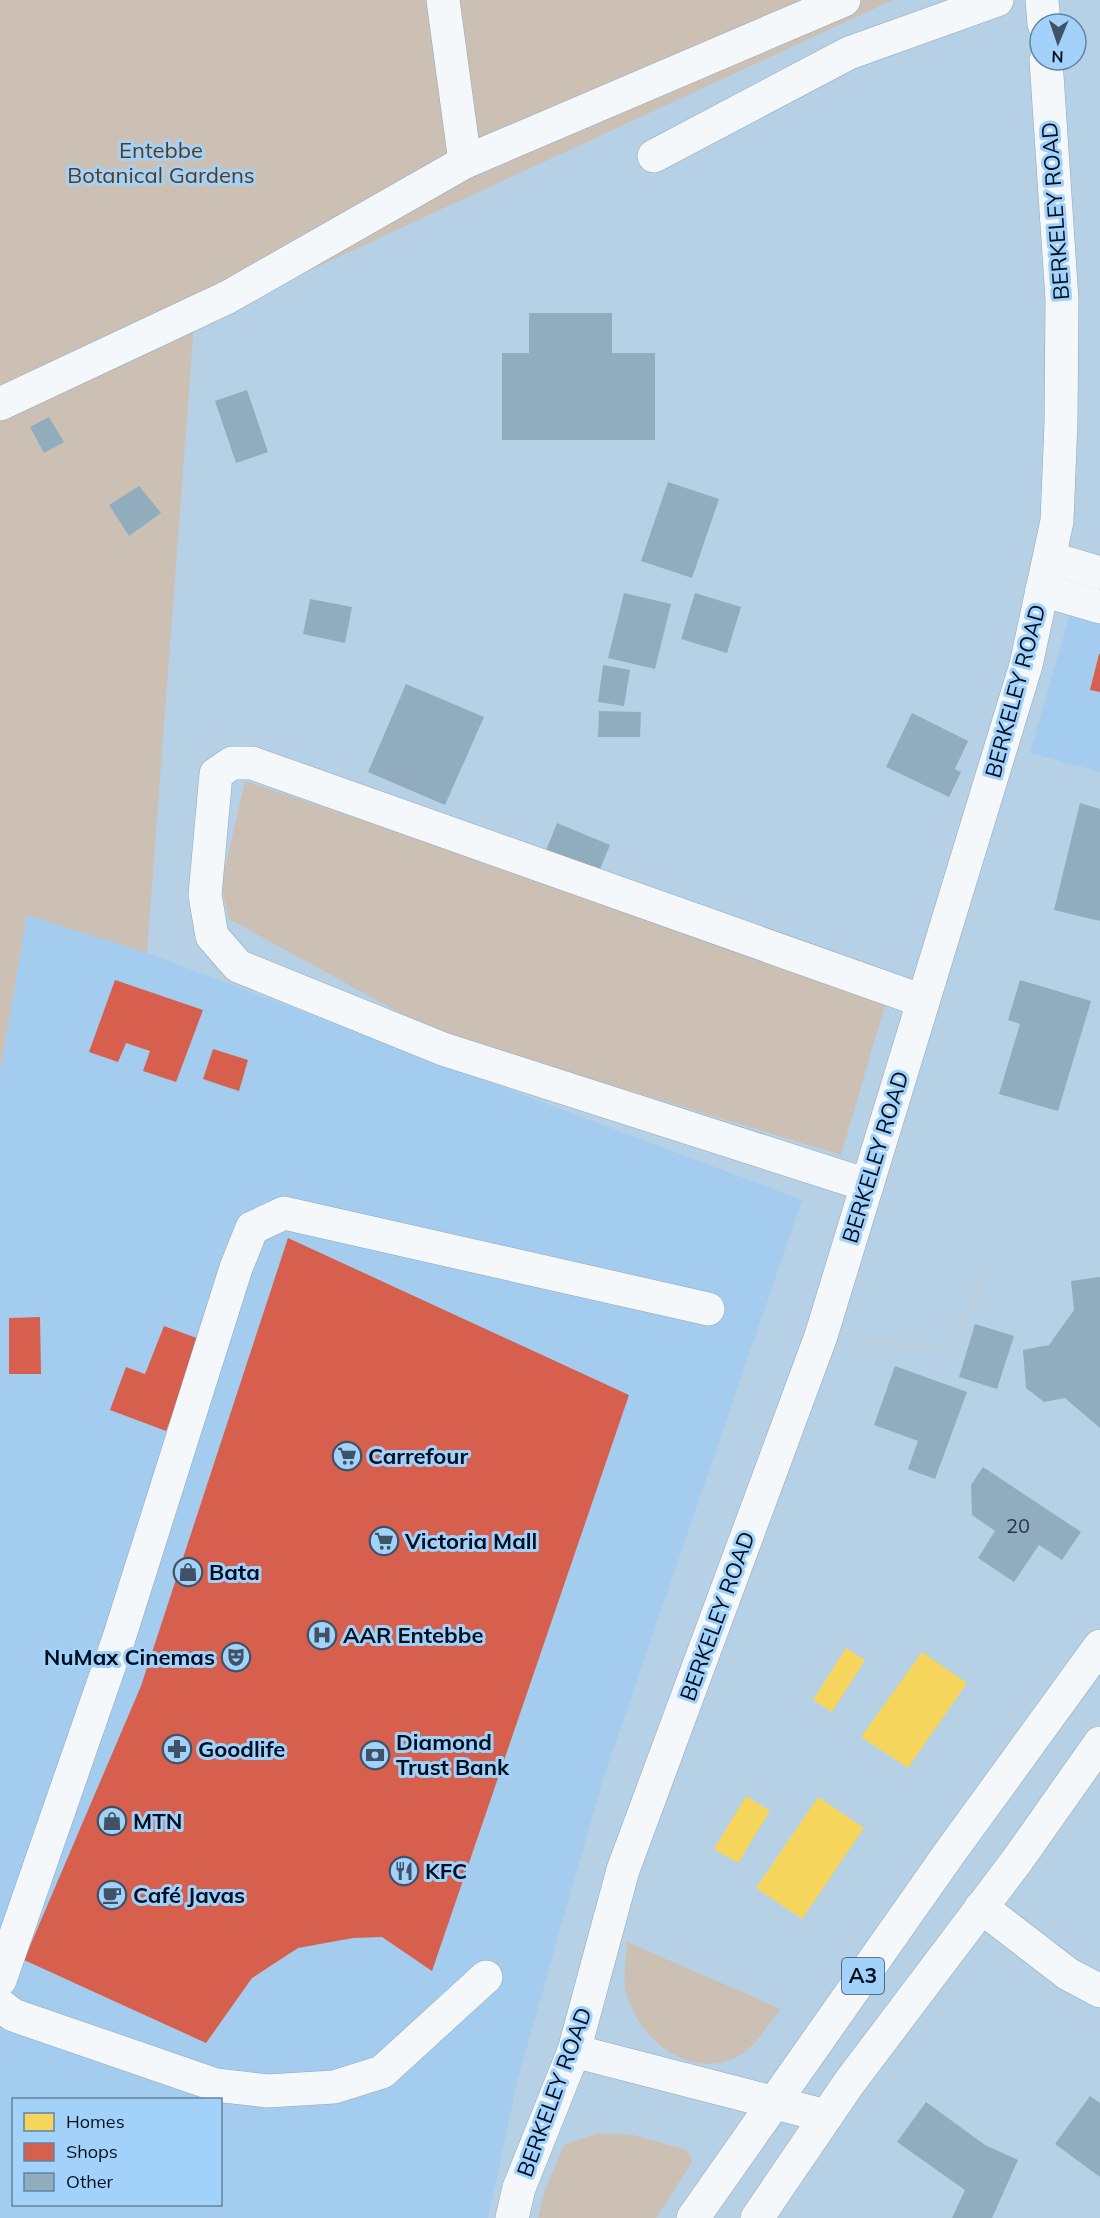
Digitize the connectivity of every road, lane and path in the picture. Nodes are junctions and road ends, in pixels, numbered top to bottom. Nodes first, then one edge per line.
1 (443, 0) edge
2 (844, 0) edge
3 (997, 0) edge
4 (1047, 72) edge
5 (654, 156) dead end
6 (465, 162) junction
7 (0, 404) edge
8 (1050, 558) junction
9 (1100, 573) edge
10 (1042, 590) junction
11 (1100, 607) edge
12 (923, 1000) junction
13 (867, 1185) junction
14 (986, 1275) dead end
15 (708, 1309) dead end
16 (820, 1336) junction
17 (1100, 1646) edge
18 (1100, 1743) edge
19 (981, 1906) junction
20 (486, 1977) dead end
21 (0, 1980) edge
22 (1100, 1991) edge
23 (0, 2005) edge
24 (574, 2051) junction
25 (774, 2102) junction
26 (826, 2116) junction
27 (512, 2218) edge
28 (693, 2218) edge
29 (757, 2218) edge

1 - 6 main road
2 - 6 main road
3 - 5 main road
4 - 8 main road, BERKELEY ROAD
6 - 7 main road
8 - 9 main road
8 - 10 main road, BERKELEY ROAD
10 - 11 main road
10 - 12 main road, BERKELEY ROAD
12 - 13 main road, BERKELEY ROAD
12 - 13 main road
13 - 16 main road, BERKELEY ROAD
14 - 16 path
15 - 21 main road
16 - 24 main road, BERKELEY ROAD
17 - 25 main road, A3
18 - 19 main road, A3
19 - 22 main road
19 - 26 main road, A3
20 - 23 main road
24 - 25 main road
24 - 27 main road, BERKELEY ROAD
25 - 26 main road
25 - 28 main road, A3
26 - 29 main road, A3

